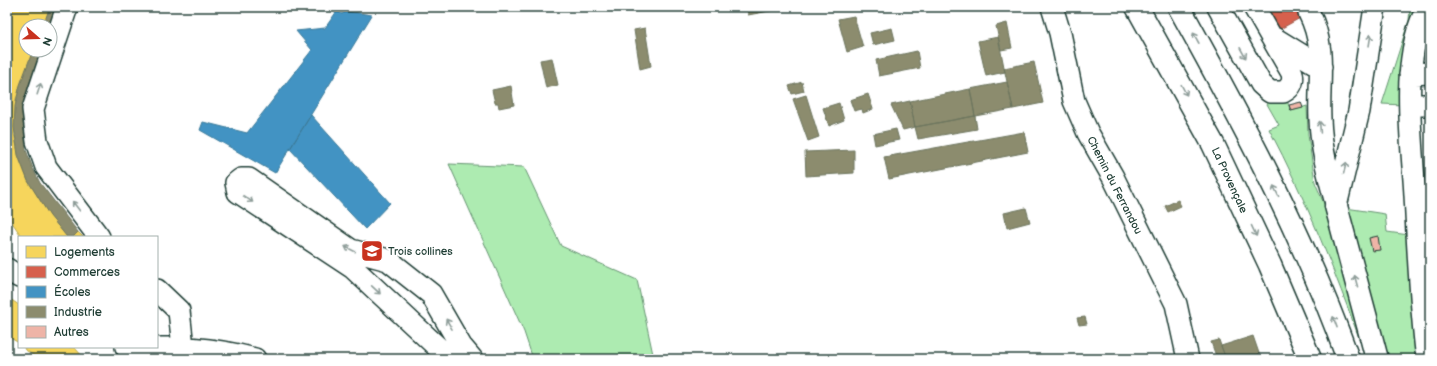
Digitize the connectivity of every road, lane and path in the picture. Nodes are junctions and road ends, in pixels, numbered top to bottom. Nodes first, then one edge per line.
1 (68, 7) edge
2 (1052, 7) edge
3 (1127, 7) edge
4 (1137, 7) edge
5 (1179, 7) edge
6 (1218, 7) edge
7 (1254, 7) edge
8 (1375, 7) edge
9 (1428, 7) edge
10 (1309, 13) dead end
11 (1271, 36) junction
12 (1321, 67) junction
13 (1173, 70) junction
14 (1420, 73) edge
15 (1420, 105) edge
16 (1336, 206) junction
17 (98, 236) edge
18 (7, 269) edge
19 (18, 276) edge
20 (158, 291) edge
21 (183, 347) junction
22 (128, 348) edge
23 (471, 358) edge
24 (255, 359) edge
25 (1188, 359) edge
26 (1310, 359) edge
27 (1348, 359) edge
28 (1377, 359) edge
29 (1427, 359) edge

17 -> 1 street
2 - 25 street, Chemin du Ferrandou
3 - 13 highway
4 - 13 highway, La Provençale
27 -> 5 highway
6 -> 11 street
7 - 11 street
16 -> 8 street
9 - 14 street
10 - 12 street
11 - 12 street
16 -> 12 street
13 -> 26 highway, La Provençale
14 - 15 street
15 - 29 street
28 -> 16 highway
18 - 19 street
20 - 21 street
21 - 22 street
21 - 24 street
23 -> 23 street

